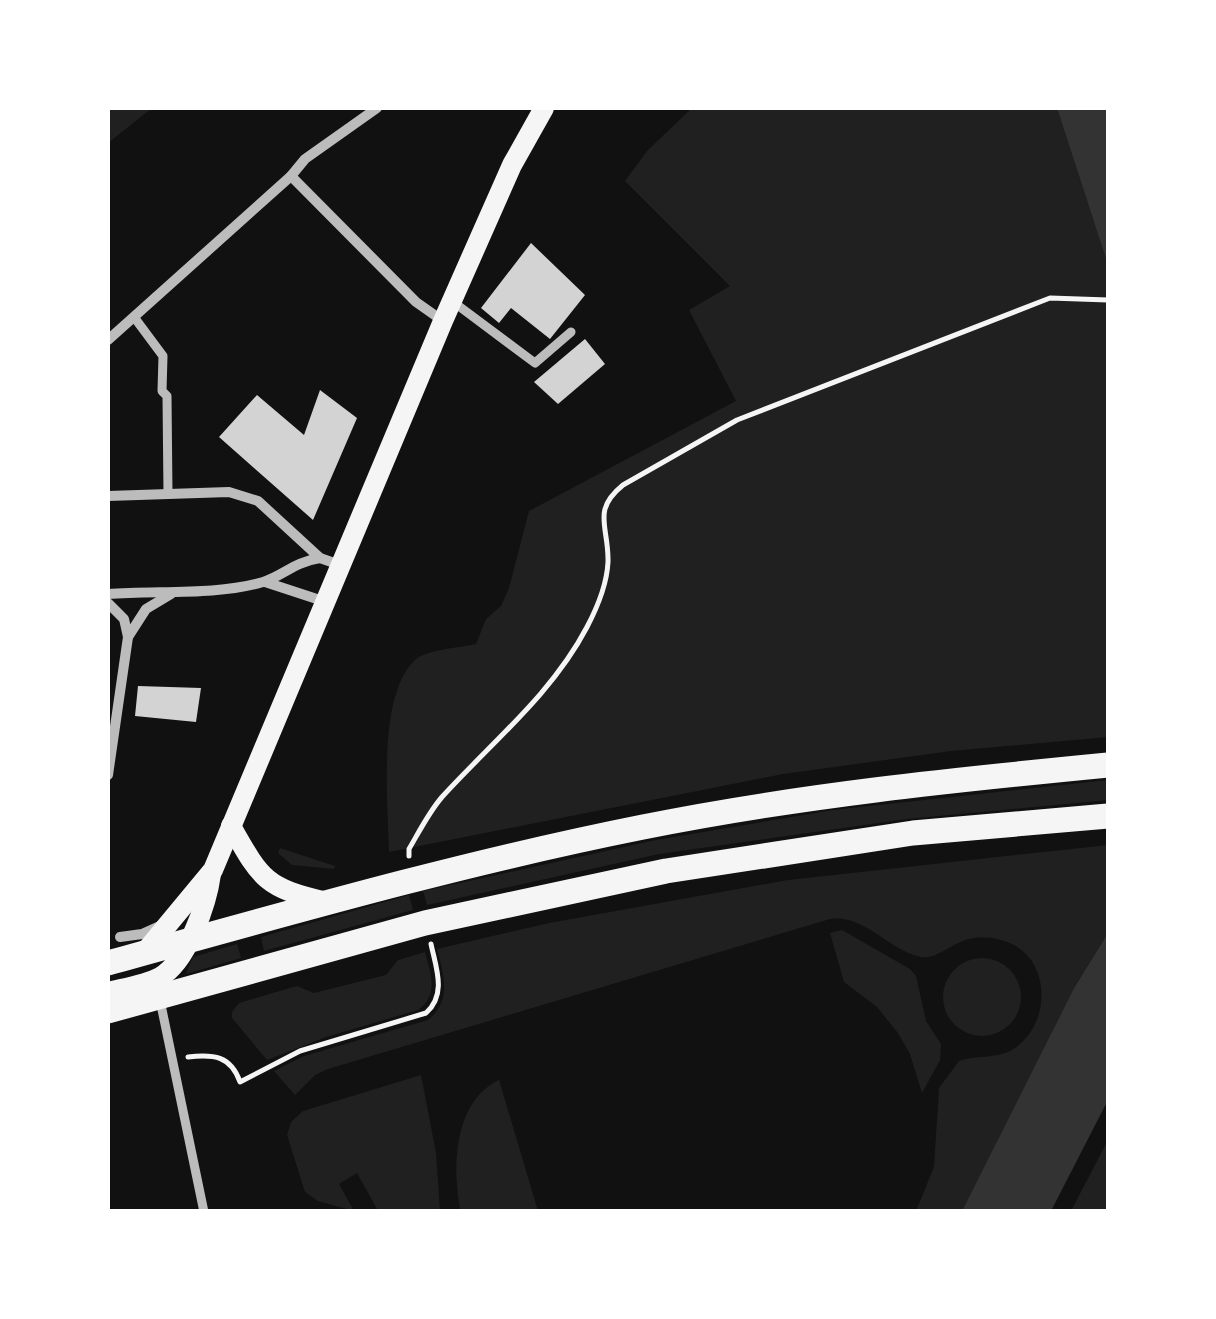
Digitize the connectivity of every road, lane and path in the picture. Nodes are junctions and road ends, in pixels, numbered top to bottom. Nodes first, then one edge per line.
1 (378, 108) edge
2 (544, 108) edge
3 (290, 176) junction
4 (1108, 300) edge
5 (452, 301) junction
6 (134, 317) junction
7 (443, 321) junction
8 (571, 332) dead end
9 (108, 340) edge
10 (168, 494) junction
11 (108, 496) edge
12 (320, 558) junction
13 (341, 565) junction
14 (266, 582) junction
15 (108, 594) edge
16 (171, 594) junction
17 (108, 602) edge
18 (326, 602) junction
19 (128, 636) junction
20 (1108, 765) edge
21 (108, 775) edge
22 (1108, 816) edge
23 (231, 826) junction
24 (411, 864) dead end
25 (211, 873) junction
26 (329, 902) junction
27 (168, 922) junction
28 (108, 929) edge
29 (120, 937) junction
30 (429, 939) dead end
31 (189, 940) junction
32 (145, 952) junction
33 (108, 963) edge
34 (108, 992) edge
35 (160, 998) junction
36 (108, 1011) edge
37 (192, 1056) dead end
38 (204, 1212) edge

1 - 3 street
2 - 5 main road
3 - 6 street
3 - 7 street
4 - 24 path
5 - 7 main road
5 - 8 street
6 - 9 street
6 - 10 street
7 - 13 main road
10 - 11 street
10 - 12 street
12 - 13 street
12 - 14 street
13 - 18 main road
14 - 16 street
14 - 18 street
15 - 16 street
16 - 19 street
17 - 19 street
18 - 23 main road
19 - 21 street
20 - 26 highway
22 - 35 highway
23 - 25 main road
23 - 26 main road
25 - 27 main road
25 - 31 main road
26 - 31 highway
27 - 29 street
27 - 32 main road
28 - 29 street
29 - 32 street
30 - 37 path
31 - 32 highway
31 - 34 main road
32 - 33 highway
35 - 36 highway
35 - 38 street

